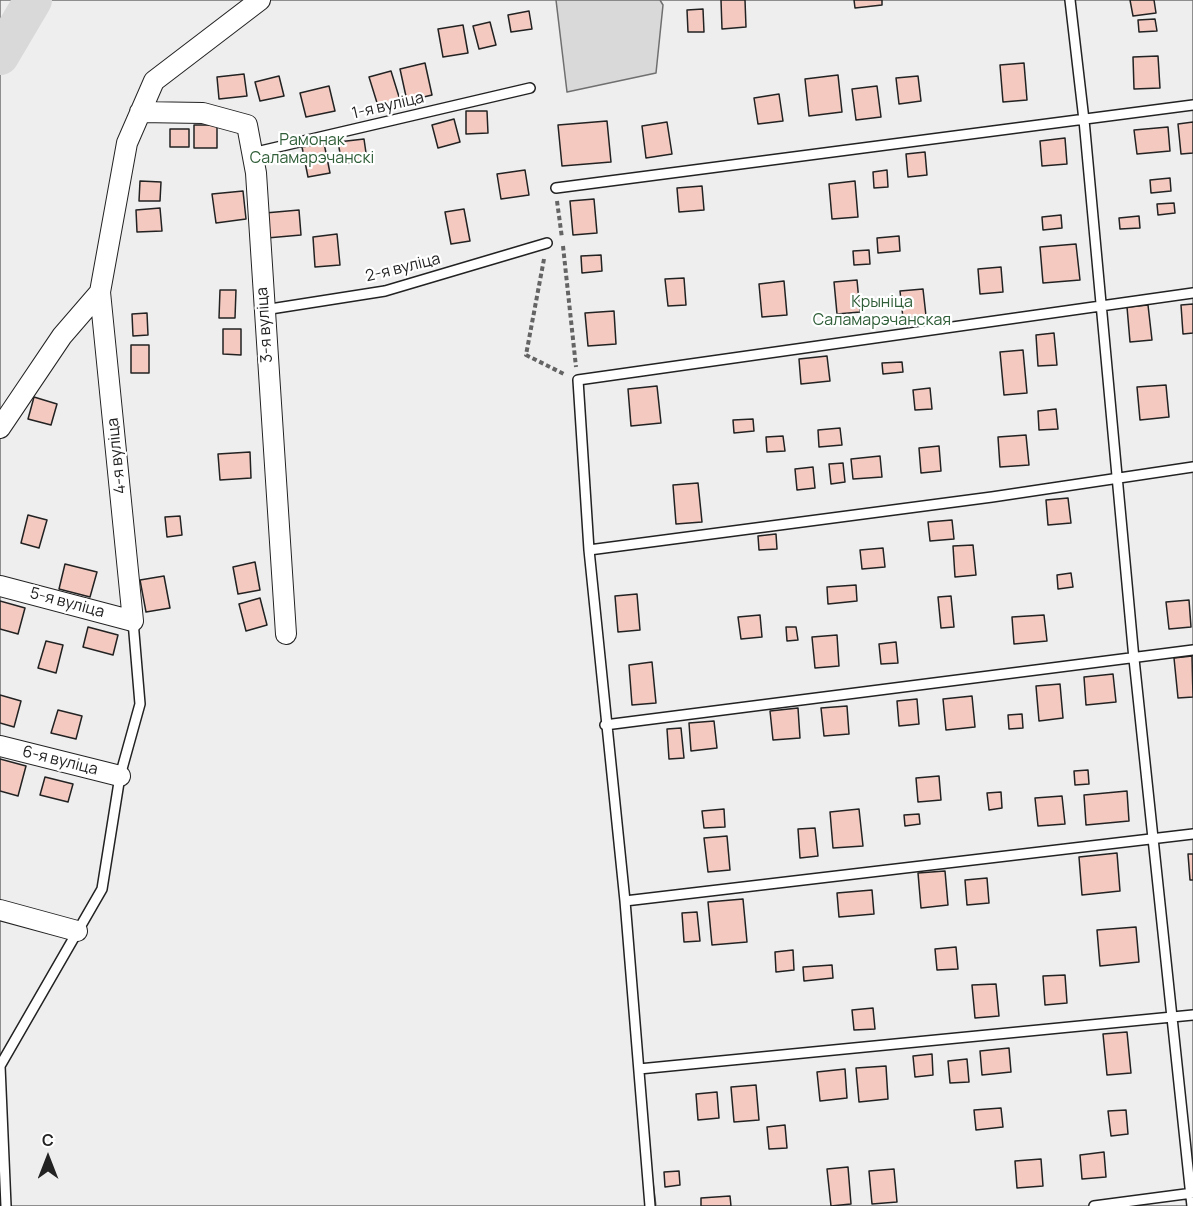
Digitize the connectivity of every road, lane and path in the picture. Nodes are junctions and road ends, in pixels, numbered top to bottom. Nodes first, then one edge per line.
1 (260, 0) edge
2 (1070, 0) edge
3 (530, 88) dead end
4 (1193, 105) edge
5 (140, 112) junction
6 (1084, 120) junction
7 (252, 153) junction
8 (556, 188) joint
9 (547, 243) joint
10 (100, 292) junction
11 (1193, 293) edge
12 (1102, 305) junction
13 (264, 310) junction
14 (578, 380) junction
15 (0, 428) edge
16 (1193, 467) edge
17 (1116, 478) junction
18 (589, 550) junction
19 (0, 586) edge
20 (133, 621) junction
21 (286, 634) dead end
22 (1193, 650) edge
23 (1134, 659) junction
24 (605, 725) junction
25 (0, 746) edge
26 (120, 776) junction
27 (1193, 834) edge
28 (1154, 839) junction
29 (625, 901) junction
30 (0, 910) edge
31 (77, 931) junction
32 (1193, 1015) edge
33 (1172, 1018) junction
34 (0, 1066) edge
35 (639, 1069) junction
36 (1192, 1193) edge
37 (6, 1206) edge
38 (650, 1206) edge
39 (1094, 1206) edge
40 (1192, 1206) edge

1 - 5 street
2 - 6 lane
3 - 7 lane, 1-я вуліца
4 - 6 lane
5 - 7 street, 3-я вуліца
5 - 10 street
6 - 8 lane
6 - 12 lane
7 - 13 street, 3-я вуліца
8 - 14 path
9 - 13 lane, 2-я вуліца
9 - 14 path
10 - 15 street
10 - 20 street, 4-я вуліца
11 - 12 lane
12 - 14 lane
12 - 17 lane
13 - 21 street, 3-я вуліца
14 - 18 lane
16 - 17 lane
17 - 18 lane
17 - 23 lane
18 - 24 lane
19 - 20 street, 5-я вуліца
20 - 26 lane
22 - 23 lane
23 - 24 lane
23 - 28 lane
24 - 29 lane
25 - 26 street, 6-я вуліца
26 - 31 lane
27 - 28 lane
28 - 29 lane
28 - 33 lane
29 - 35 lane
30 - 31 street
31 - 34 lane
32 - 33 lane
33 - 35 lane
33 - 36 lane
34 - 37 lane
35 - 38 lane
36 - 39 lane
36 - 40 lane

